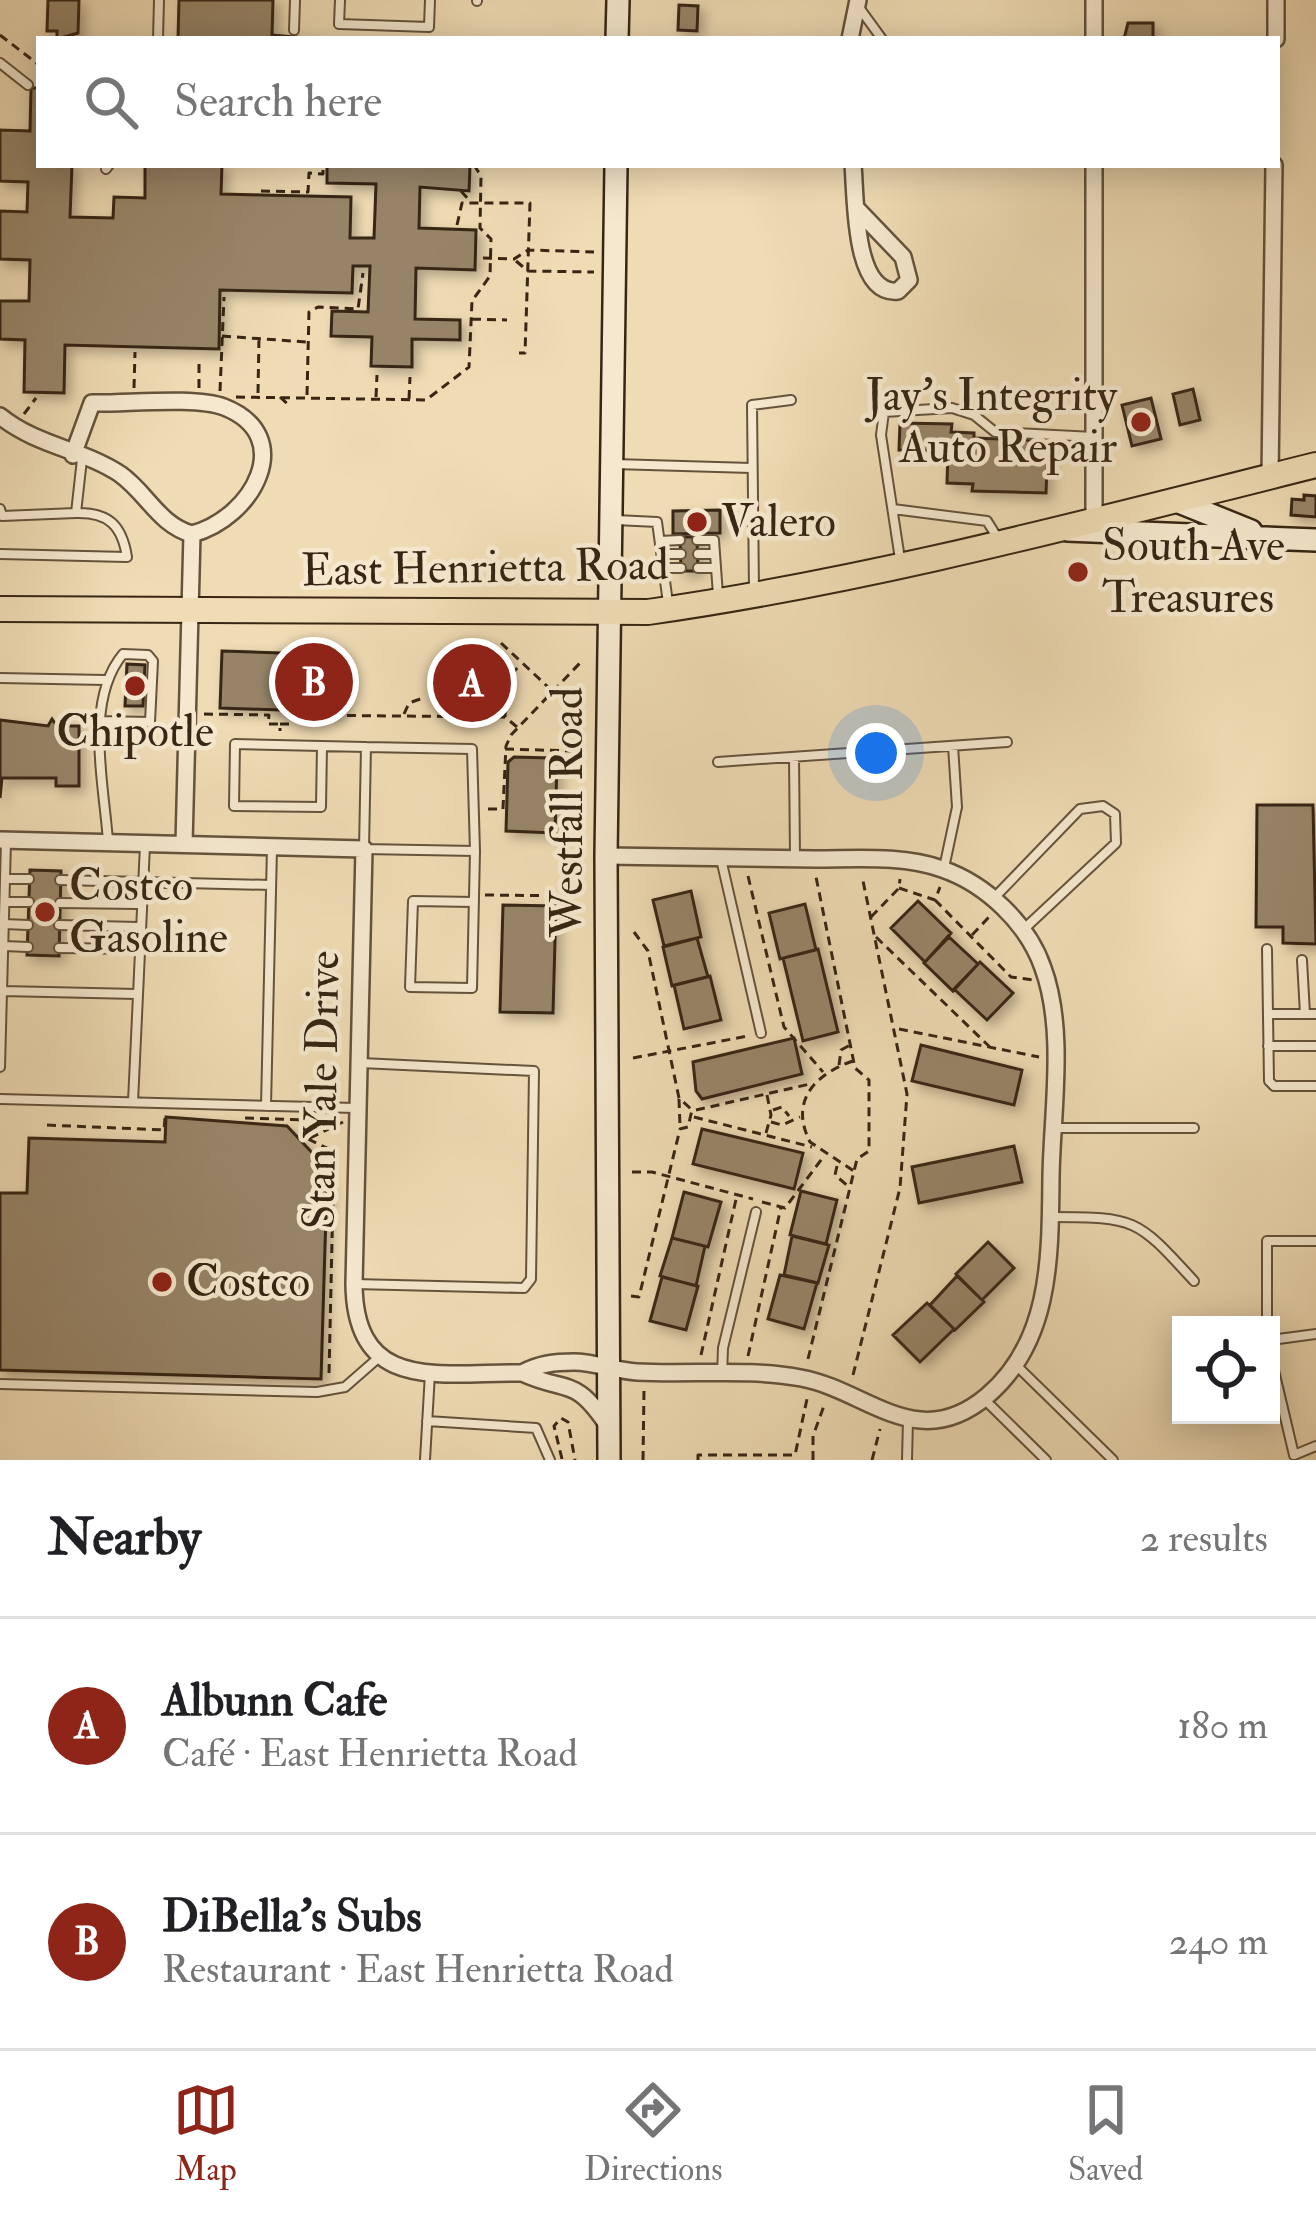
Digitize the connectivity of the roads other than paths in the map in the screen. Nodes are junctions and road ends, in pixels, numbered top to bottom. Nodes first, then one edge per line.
1 (159, 0) edge
2 (295, 0) edge
3 (340, 0) edge
4 (430, 0) edge
5 (618, 0) edge
6 (1094, 0) edge
7 (1276, 0) edge
8 (858, 3) edge
9 (294, 30) dead end
10 (158, 36) edge
11 (617, 36) edge
12 (851, 36) edge
13 (880, 36) edge
14 (1094, 36) edge
15 (1276, 36) edge
16 (0, 63) edge
17 (28, 85) dead end
18 (616, 168) edge
19 (853, 168) edge
20 (1094, 168) edge
21 (1274, 168) edge
22 (856, 208) junction
23 (791, 400) dead end
24 (0, 416) edge
25 (1094, 437) junction
26 (78, 457) junction
27 (613, 464) junction
28 (1316, 465) edge
29 (751, 468) junction
30 (1270, 477) junction
31 (1174, 500) junction
32 (893, 509) junction
33 (1, 513) edge
34 (76, 513) junction
35 (1094, 519) junction
36 (609, 520) junction
37 (1061, 530) junction
38 (192, 534) junction
39 (1269, 537) junction
40 (697, 540) dead end
41 (660, 541) junction
42 (680, 541) dead end
43 (1001, 543) junction
44 (1316, 543) edge
45 (0, 554) edge
46 (662, 554) junction
47 (681, 554) dead end
48 (698, 554) dead end
49 (715, 554) junction
50 (902, 566) junction
51 (664, 568) junction
52 (681, 568) dead end
53 (698, 568) dead end
54 (716, 568) junction
55 (754, 598) junction
56 (718, 603) junction
57 (0, 609) edge
58 (669, 610) junction
59 (190, 613) junction
60 (608, 616) junction
61 (0, 678) edge
62 (105, 680) junction
63 (102, 722) junction
64 (1007, 742) dead end
65 (322, 746) junction
66 (953, 746) junction
67 (366, 747) junction
68 (794, 757) junction
69 (718, 762) dead end
70 (3, 840) edge
71 (108, 842) junction
72 (145, 843) junction
73 (184, 844) junction
74 (272, 847) junction
75 (364, 849) junction
76 (475, 851) junction
77 (606, 856) junction
78 (721, 857) junction
79 (794, 858) junction
80 (942, 878) junction
81 (5, 879) junction
82 (29, 879) dead end
83 (61, 880) dead end
84 (144, 881) junction
85 (271, 885) junction
86 (5, 902) junction
87 (29, 902) dead end
88 (474, 902) junction
89 (60, 903) dead end
90 (138, 904) junction
91 (992, 907) junction
92 (4, 924) junction
93 (28, 925) dead end
94 (59, 926) dead end
95 (137, 927) junction
96 (1022, 930) junction
97 (4, 946) junction
98 (28, 947) dead end
99 (59, 948) dead end
100 (1267, 949) dead end
101 (137, 950) junction
102 (1302, 960) dead end
103 (3, 991) edge
104 (136, 994) junction
105 (1268, 1014) junction
106 (1304, 1014) junction
107 (1316, 1014) edge
108 (761, 1033) road end
109 (1268, 1046) junction
110 (1316, 1046) edge
111 (359, 1063) junction
112 (0, 1067) edge
113 (1316, 1087) edge
114 (0, 1099) edge
115 (134, 1102) junction
116 (266, 1106) junction
117 (358, 1108) junction
118 (1052, 1128) junction
119 (1194, 1128) dead end
120 (756, 1213) dead end
121 (1051, 1217) junction
122 (1316, 1240) edge
123 (1194, 1281) dead end
124 (354, 1284) junction
125 (1267, 1316) edge
126 (1316, 1334) edge
127 (1280, 1339) edge
128 (376, 1360) junction
129 (1015, 1364) junction
130 (608, 1369) junction
131 (430, 1372) junction
132 (522, 1373) junction
133 (722, 1376) junction
134 (0, 1384) edge
135 (1280, 1396) edge
136 (984, 1399) junction
137 (908, 1419) junction
138 (428, 1421) junction
139 (608, 1426) junction
140 (1316, 1446) edge
141 (619, 1459) edge
142 (425, 1460) edge
143 (550, 1460) edge
144 (907, 1460) edge
145 (1046, 1460) edge
146 (1114, 1460) edge

1 - 10 lane
2 - 9 lane
3 - 4 lane
5 - 11 street
6 - 14 street
7 - 15 street
8 - 12 street
8 - 13 lane
16 - 17 lane
18 - 27 street, Westfall Road
19 - 22 street
20 - 25 street
21 - 30 street
22 - 22 street
23 - 29 lane
24 - 26 street
25 - 32 lane
25 - 35 street
26 - 34 lane
26 - 38 street
26 - 38 street
27 - 29 lane
27 - 36 street, Westfall Road
28 - 30 main road, East Henrietta Road
29 - 55 lane
30 - 31 main road, East Henrietta Road
31 - 35 main road, East Henrietta Road
31 - 39 street
32 - 43 lane
32 - 50 lane
33 - 34 lane
34 - 45 lane
35 - 37 main road, East Henrietta Road
36 - 41 lane
36 - 60 street, Westfall Road
37 - 39 street
37 - 43 main road, East Henrietta Road
38 - 59 street
39 - 44 street
40 - 49 lane
41 - 42 lane
41 - 46 lane
43 - 50 main road, East Henrietta Road
46 - 47 lane
46 - 51 lane
48 - 49 lane
49 - 54 lane
50 - 55 main road, East Henrietta Road
51 - 52 lane
51 - 58 lane
53 - 54 lane
54 - 56 lane
55 - 56 main road, East Henrietta Road
56 - 58 main road, East Henrietta Road
57 - 59 main road, East Henrietta Road
58 - 60 main road, East Henrietta Road
59 - 60 main road, East Henrietta Road
59 - 73 street
60 - 77 street, Westfall Road
61 - 62 lane
62 - 63 lane
62 - 63 lane
63 - 71 lane
64 - 66 lane
65 - 65 lane
65 - 67 lane
66 - 68 lane
66 - 80 lane
67 - 75 lane
67 - 76 lane
68 - 69 lane
68 - 79 lane
70 - 71 street
70 - 81 lane
71 - 72 street
72 - 73 street
72 - 84 lane
73 - 74 street
74 - 75 street
74 - 85 lane
75 - 76 lane
75 - 111 street, Stan Yale Drive
76 - 88 lane
77 - 78 street
77 - 130 street, Westfall Road
78 - 79 street
78 - 108 lane
79 - 80 street
80 - 91 street
81 - 82 lane
81 - 86 lane
83 - 84 lane
84 - 85 lane
84 - 90 lane
85 - 116 lane
86 - 87 lane
86 - 92 lane
88 - 88 lane
89 - 90 lane
90 - 95 lane
91 - 96 street
91 - 96 lane
92 - 93 lane
92 - 97 lane
94 - 95 lane
95 - 101 lane
96 - 118 street
97 - 98 lane
97 - 103 lane
99 - 101 lane
100 - 105 lane
101 - 104 lane
102 - 106 lane
103 - 104 lane
103 - 112 lane
104 - 115 lane
105 - 106 lane
105 - 109 lane
106 - 107 lane
109 - 110 lane
109 - 113 lane
111 - 117 street, Stan Yale Drive
111 - 124 lane
114 - 115 lane
115 - 116 lane
116 - 117 lane
117 - 124 street, Stan Yale Drive
118 - 119 lane
118 - 121 street
120 - 133 lane
121 - 123 lane
121 - 129 street
122 - 125 lane
124 - 128 street, Stan Yale Drive
126 - 127 lane
128 - 131 street
128 - 134 lane
129 - 136 street
129 - 146 lane
130 - 132 street
130 - 133 street
130 - 139 street, Westfall Road
131 - 132 street
131 - 138 lane
132 - 139 street
133 - 137 street
135 - 140 lane
136 - 137 street
136 - 145 lane
137 - 144 lane
138 - 142 lane
138 - 143 lane
139 - 141 street, Westfall Road

